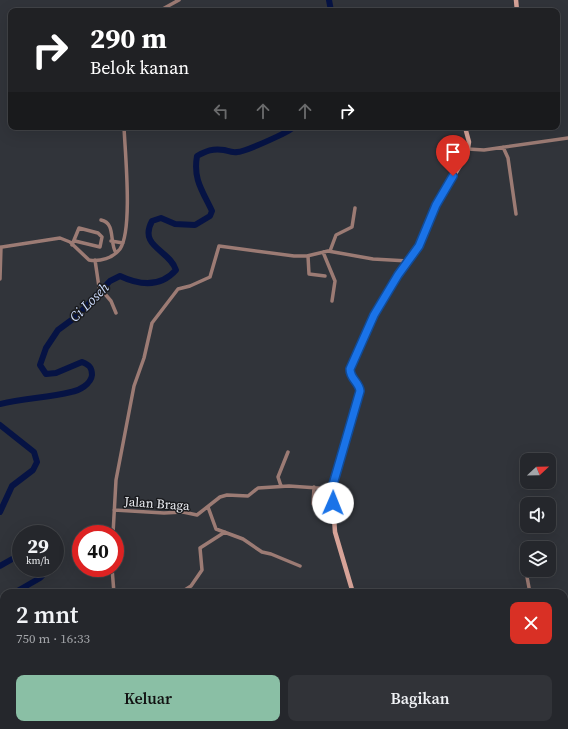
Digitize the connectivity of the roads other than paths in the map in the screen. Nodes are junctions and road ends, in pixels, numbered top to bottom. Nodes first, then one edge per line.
1 (179, 0) edge
2 (164, 8) edge
3 (124, 130) edge
4 (466, 130) edge
5 (568, 138) edge
6 (503, 147) junction
7 (468, 150) junction
8 (355, 208) dead end
9 (516, 214) dead end
10 (100, 220) dead end
11 (112, 241) junction
12 (74, 243) junction
13 (123, 243) junction
14 (1, 247) edge
15 (327, 252) junction
16 (116, 253) junction
17 (308, 256) junction
18 (95, 260) junction
19 (408, 262) junction
20 (324, 276) dead end
21 (0, 279) edge
22 (332, 301) dead end
23 (116, 312) dead end
24 (288, 452) dead end
25 (281, 486) junction
26 (314, 487) junction
27 (332, 488) junction
28 (313, 504) dead end
29 (208, 507) junction
30 (114, 510) junction
31 (113, 525) edge
32 (225, 532) junction
33 (300, 566) dead end
34 (113, 577) edge
35 (527, 577) dead end
36 (114, 589) edge
37 (186, 589) edge
38 (352, 589) edge
39 (529, 589) edge

1 - 2 street
3 - 13 street
4 - 7 street
5 - 6 street
6 - 7 street
6 - 9 street
7 - 19 street
8 - 15 street
10 - 11 street
11 - 13 street
11 - 16 street
12 - 12 street
12 - 14 street
12 - 18 street
13 - 16 street
14 - 21 street
15 - 17 street
15 - 19 street
15 - 22 street
16 - 18 street
17 - 20 street
17 - 30 street
18 - 23 street
19 - 27 street
24 - 25 street
25 - 26 street, Jalan Braga
25 - 29 street, Jalan Braga
26 - 27 street, Jalan Braga
26 - 28 street
27 - 38 street
29 - 30 street, Jalan Braga
29 - 32 street
30 - 31 street
32 - 33 street
32 - 37 street
34 - 36 street
35 - 39 street

